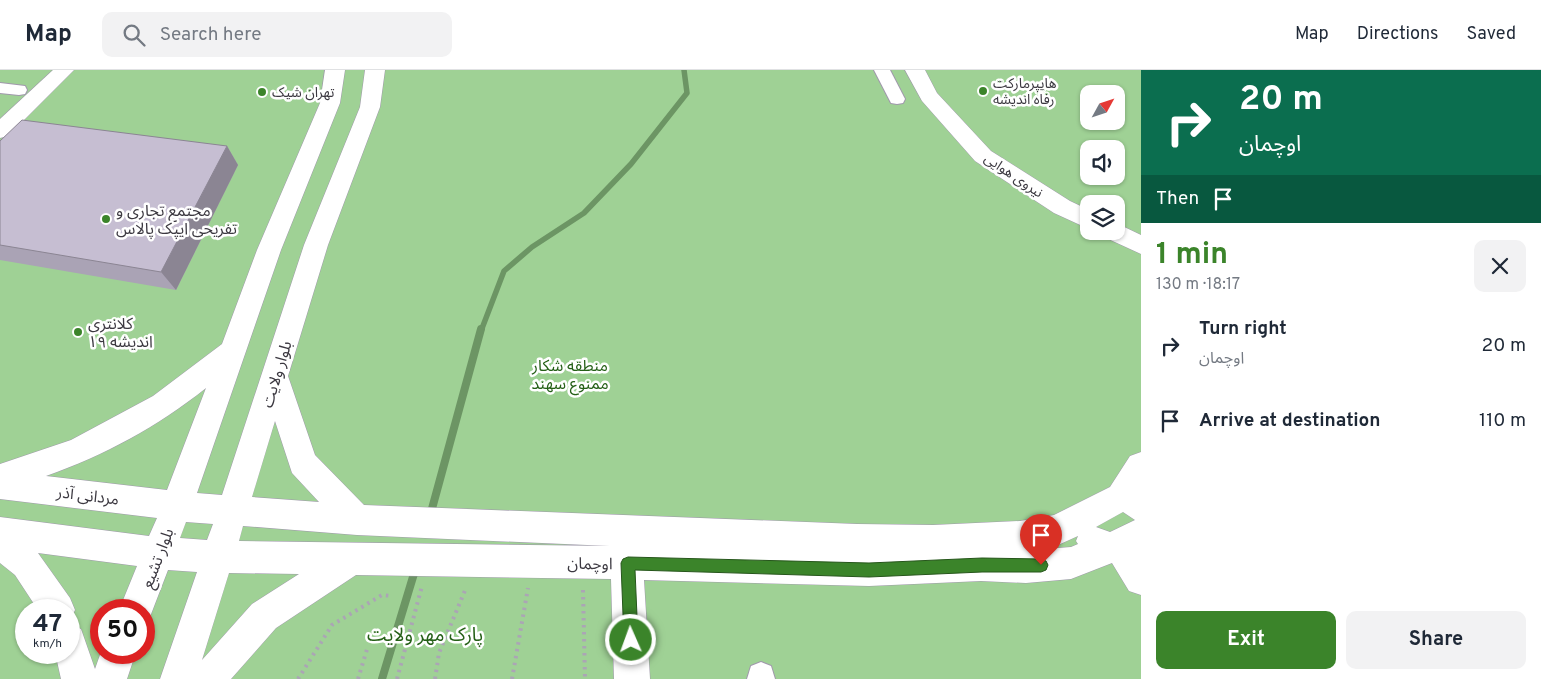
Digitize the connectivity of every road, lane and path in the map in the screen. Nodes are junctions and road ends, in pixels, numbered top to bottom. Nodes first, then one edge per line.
1 (64, 70) edge
2 (336, 70) edge
3 (375, 70) edge
4 (882, 70) edge
5 (915, 70) edge
6 (0, 88) edge
7 (19, 90) dead end
8 (897, 99) dead end
9 (0, 131) edge
10 (1080, 216) edge
11 (278, 229) junction
12 (321, 232) junction
13 (1125, 237) edge
14 (1141, 245) edge
15 (231, 352) junction
16 (275, 377) junction
17 (1141, 466) edge
18 (0, 478) edge
19 (0, 485) edge
20 (1131, 502) edge
21 (177, 506) junction
22 (233, 510) junction
23 (1084, 517) junction
24 (370, 520) junction
25 (625, 531) junction
26 (0, 533) edge
27 (1123, 542) edge
28 (0, 543) edge
29 (159, 552) junction
30 (218, 557) junction
31 (350, 560) junction
32 (429, 561) junction
33 (477, 562) junction
34 (533, 562) junction
35 (584, 563) junction
36 (628, 563) junction
37 (1141, 579) edge
38 (392, 596) dead end
39 (50, 599) edge
40 (140, 599) edge
41 (368, 646) dead end
42 (77, 664) edge
43 (115, 664) edge
44 (79, 679) edge
45 (109, 679) edge
46 (178, 679) edge
47 (208, 679) edge
48 (298, 679) edge
49 (358, 679) edge
50 (397, 679) edge
51 (435, 679) edge
52 (512, 679) edge
53 (585, 679) edge
54 (632, 679) edge

1 - 9 main road
2 - 11 main road
3 - 12 main road, بلوار ولایت
4 - 8 street
5 - 10 main road, نیروی هوایی
6 - 7 street
11 - 12 main road
11 - 15 main road
12 - 16 main road, بلوار ولایت
13 - 14 main road
15 - 18 main road
15 - 21 main road
16 - 22 main road, بلوار ولایت
16 - 24 main road
17 - 20 main road
19 - 21 main road, مردانی آذر
20 - 23 main road, اوچمان
21 - 22 main road, اوچمان
21 - 29 main road, بلوار تشیع
22 - 24 main road, اوچمان
22 - 30 main road, بلوار ولایت
23 - 25 main road, اوچمان
23 - 27 main road
24 - 25 main road, اوچمان
25 - 36 main road
26 - 29 main road
27 - 36 main road, اوچمان
27 - 37 main road
28 - 39 main road
29 - 30 main road, اوچمان
29 - 40 main road, بلوار تشیع
30 - 31 main road, اوچمان
30 - 46 main road, بلوار ولایت
31 - 32 main road, اوچمان
31 - 47 main road
32 - 33 main road, اوچمان
32 - 50 path
33 - 34 main road, اوچمان
33 - 51 path
34 - 35 main road, اوچمان
34 - 52 path
35 - 36 main road, اوچمان
35 - 53 path
36 - 54 main road
38 - 48 path
41 - 49 path
42 - 44 main road
43 - 45 main road

